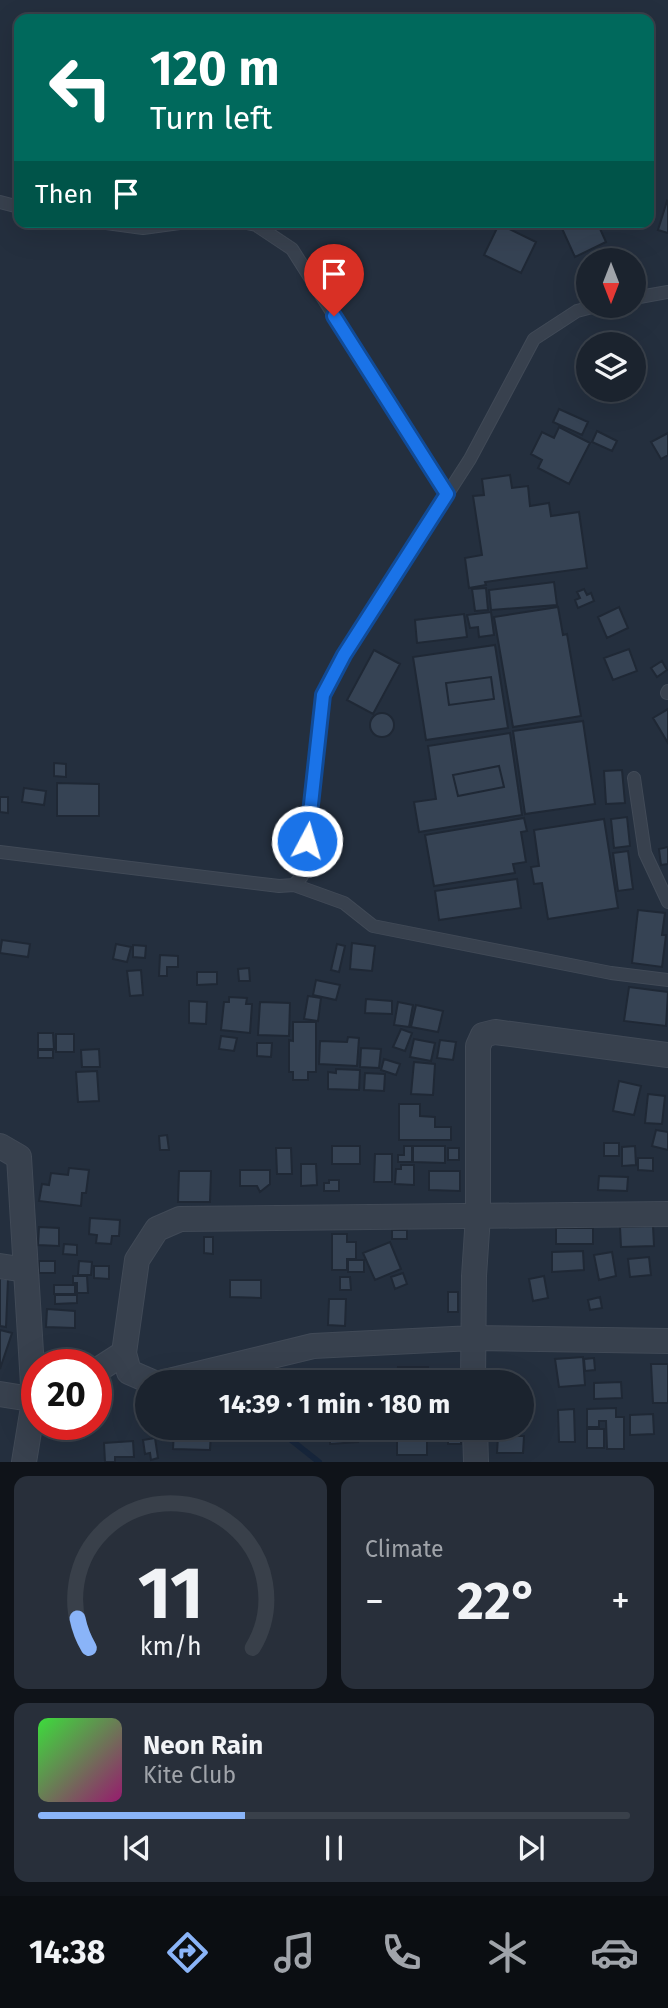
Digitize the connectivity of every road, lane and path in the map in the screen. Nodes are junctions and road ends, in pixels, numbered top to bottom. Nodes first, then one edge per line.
1 (260, 228) edge
2 (668, 292) edge
3 (646, 296) edge
4 (576, 312) edge
5 (447, 494) junction
6 (634, 778) dead end
7 (0, 852) edge
8 (295, 885) junction
9 (668, 902) edge
10 (668, 980) edge
11 (668, 1055) edge
12 (0, 1146) edge
13 (668, 1214) edge
14 (478, 1216) junction
15 (0, 1266) edge
16 (26, 1270) junction
17 (473, 1338) junction
18 (668, 1341) edge
19 (32, 1349) edge
20 (124, 1353) junction
21 (112, 1361) edge
22 (214, 1370) edge
23 (473, 1370) edge
24 (135, 1375) edge
25 (0, 1394) edge
26 (21, 1398) edge
27 (28, 1440) edge
28 (475, 1440) edge
29 (24, 1462) edge
30 (476, 1462) edge

1 - 5 lane
2 - 3 lane
4 - 5 lane
5 - 8 lane
6 - 9 lane
7 - 8 lane
8 - 10 lane
11 - 14 street
12 - 16 street
13 - 14 street
14 - 17 street
14 - 20 street
15 - 16 street
16 - 19 street
17 - 18 street
17 - 22 street
17 - 23 street
20 - 21 street
20 - 24 street
25 - 26 street
27 - 29 street
28 - 30 street

